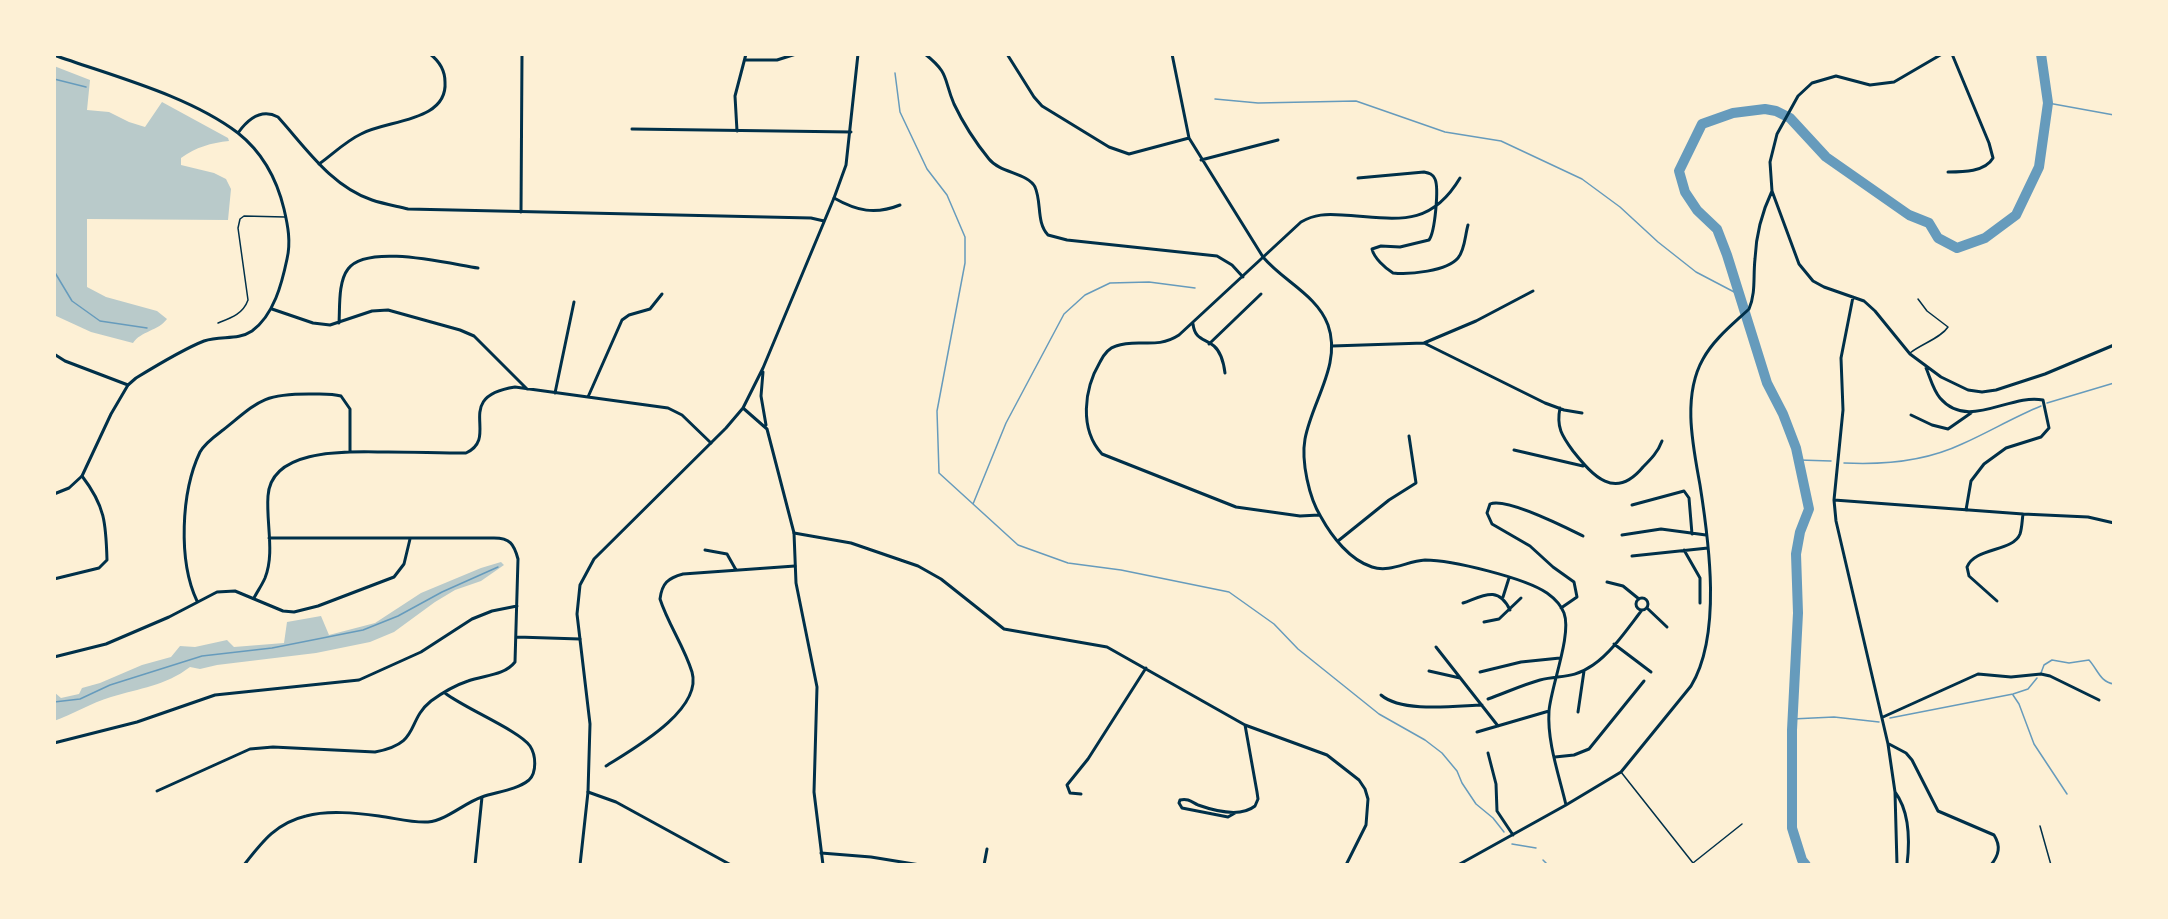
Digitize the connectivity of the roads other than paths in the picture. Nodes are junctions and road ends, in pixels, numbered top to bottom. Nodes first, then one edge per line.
1 (430, 54) edge
2 (522, 54) edge
3 (746, 54) edge
4 (796, 54) edge
5 (858, 54) edge
6 (925, 54) edge
7 (1007, 54) edge
8 (1172, 54) edge
9 (1942, 54) edge
10 (1952, 54) edge
11 (54, 55) edge
12 (746, 60) junction
13 (632, 129) dead end
14 (737, 131) junction
15 (851, 132) junction
16 (238, 133) junction
17 (1189, 138) junction
18 (1278, 140) dead end
19 (1201, 160) junction
20 (319, 164) junction
21 (1948, 172) dead end
22 (1358, 178) dead end
23 (1460, 178) dead end
24 (1772, 191) junction
25 (834, 198) junction
26 (900, 206) dead end
27 (1434, 209) junction
28 (521, 212) junction
29 (286, 217) junction
30 (824, 221) junction
31 (1468, 225) dead end
32 (1263, 257) junction
33 (478, 268) dead end
34 (1243, 277) junction
35 (1533, 291) dead end
36 (662, 294) dead end
37 (1261, 294) dead end
38 (1853, 297) junction
39 (1918, 299) dead end
40 (574, 302) dead end
41 (272, 309) junction
42 (218, 323) dead end
43 (339, 323) junction
44 (1192, 324) junction
45 (1424, 343) junction
46 (1209, 344) junction
47 (1332, 345) junction
48 (2114, 345) edge
49 (54, 354) edge
50 (1910, 354) junction
51 (1926, 366) junction
52 (763, 368) junction
53 (1225, 373) dead end
54 (128, 385) junction
55 (527, 389) junction
56 (555, 393) junction
57 (588, 397) junction
58 (743, 408) junction
59 (1560, 408) junction
60 (1972, 412) junction
61 (1582, 413) dead end
62 (1911, 415) dead end
63 (767, 429) junction
64 (1409, 436) dead end
65 (1662, 441) dead end
66 (711, 443) junction
67 (1514, 450) dead end
68 (350, 452) junction
69 (1585, 467) junction
70 (82, 476) junction
71 (54, 494) edge
72 (1834, 500) junction
73 (1632, 505) dead end
74 (1966, 510) junction
75 (2023, 514) junction
76 (1319, 515) junction
77 (2114, 524) edge
78 (795, 534) junction
79 (1692, 534) junction
80 (1622, 535) dead end
81 (1706, 535) junction
82 (1583, 536) dead end
83 (269, 538) junction
84 (410, 539) junction
85 (1338, 541) junction
86 (1708, 548) junction
87 (705, 550) dead end
88 (1684, 550) junction
89 (1632, 556) dead end
90 (795, 566) junction
91 (737, 570) junction
92 (1509, 578) junction
93 (54, 579) edge
94 (1607, 582) dead end
95 (1503, 597) junction
96 (254, 598) junction
97 (1521, 598) dead end
98 (1639, 599) junction
99 (197, 601) junction
100 (1997, 601) dead end
101 (1463, 603) dead end
102 (1700, 603) dead end
103 (517, 606) junction
104 (1561, 608) junction
105 (1647, 608) junction
106 (1510, 610) junction
107 (1642, 610) junction
108 (1484, 622) dead end
109 (1667, 627) dead end
110 (517, 637) junction
111 (580, 639) junction
112 (1614, 644) junction
113 (1436, 647) dead end
114 (54, 657) edge
115 (1560, 658) junction
116 (1146, 668) junction
117 (1584, 670) junction
118 (1429, 671) dead end
119 (1480, 672) dead end
120 (1651, 672) dead end
121 (1460, 678) junction
122 (1555, 679) junction
123 (1644, 681) dead end
124 (445, 693) junction
125 (1381, 695) dead end
126 (1488, 699) dead end
127 (2099, 700) dead end
128 (1482, 705) junction
129 (1549, 711) junction
130 (1578, 712) dead end
131 (1883, 717) junction
132 (1245, 725) junction
133 (1498, 726) junction
134 (1477, 732) dead end
135 (54, 743) edge
136 (1888, 744) junction
137 (1488, 753) dead end
138 (1556, 758) junction
139 (606, 766) dead end
140 (1621, 771) junction
141 (157, 791) dead end
142 (588, 792) junction
143 (1895, 792) junction
144 (1081, 794) dead end
145 (482, 797) junction
146 (1566, 805) junction
147 (1235, 813) junction
148 (1742, 824) dead end
149 (2040, 826) dead end
150 (1513, 835) junction
151 (987, 849) dead end
152 (821, 853) junction
153 (244, 865) edge
154 (475, 865) edge
155 (580, 865) edge
156 (731, 865) edge
157 (823, 865) edge
158 (920, 865) edge
159 (984, 865) edge
160 (1346, 865) edge
161 (1458, 865) edge
162 (1897, 865) edge
163 (1907, 865) edge
164 (1990, 865) edge
165 (2051, 865) edge

1 - 20 street
2 - 28 street
3 - 12 street
4 - 12 street
5 - 15 street
6 - 34 street
7 - 17 street
8 - 17 street
9 - 24 street
10 - 21 street
11 - 16 street
12 - 14 street
13 - 14 street
14 - 15 street
15 - 25 street
16 - 20 street
16 - 29 street
17 - 19 street
18 - 19 street
19 - 32 street
20 - 28 street
22 - 27 street
23 - 27 street
24 - 38 street
24 - 81 street
25 - 26 street
25 - 30 street
27 - 31 street
27 - 32 street
28 - 30 street
29 - 41 street
29 - 42 lane
30 - 52 street
32 - 34 street
32 - 47 street
33 - 43 street
34 - 44 street
35 - 45 street
36 - 57 street
37 - 46 street
38 - 50 street
38 - 72 street
39 - 50 lane
40 - 56 street
41 - 43 street
41 - 54 street
43 - 55 street
44 - 46 street
44 - 76 street
45 - 47 street
45 - 59 street
46 - 53 street
47 - 76 street
48 - 51 street
49 - 54 street
50 - 51 street
51 - 60 street
52 - 58 street
52 - 63 street
54 - 70 street
55 - 56 street
55 - 68 street
56 - 57 street
57 - 66 street
58 - 63 street
58 - 66 street
59 - 61 street
59 - 69 street
60 - 62 street
60 - 74 street
63 - 78 street
64 - 85 street
65 - 69 street
66 - 111 street
67 - 69 street
68 - 83 street
68 - 99 street
70 - 71 street
70 - 93 street
72 - 74 street
72 - 131 street
73 - 79 street
74 - 75 street
75 - 77 street
75 - 100 street
76 - 85 street
78 - 90 street
78 - 116 street
79 - 80 street
79 - 81 street
81 - 86 street
82 - 104 street
83 - 84 street
83 - 96 street
84 - 96 street
84 - 103 street
85 - 92 street
86 - 88 street
86 - 140 street
87 - 91 street
88 - 89 street
88 - 102 street
90 - 91 street
90 - 152 street
91 - 139 street
92 - 95 street
92 - 104 street
94 - 98 street
95 - 101 street
95 - 106 street
96 - 99 street
97 - 106 street
98 - 105 street
98 - 107 street
99 - 114 street
103 - 110 street
103 - 135 street
104 - 115 street
105 - 107 street
105 - 109 street
106 - 108 street
107 - 112 street
110 - 111 street
110 - 124 street
111 - 142 street
112 - 117 street
112 - 120 street
113 - 121 street
115 - 119 street
115 - 122 street
116 - 132 street
116 - 144 street
117 - 122 street
117 - 130 street
118 - 121 street
121 - 128 street
122 - 126 street
122 - 129 street
123 - 138 street
124 - 141 street
124 - 145 street
125 - 128 street
127 - 131 street
128 - 133 street
129 - 133 street
129 - 138 street
131 - 136 street
132 - 147 street
132 - 160 street
133 - 134 street
136 - 143 street
136 - 164 street
137 - 150 street
138 - 146 street
140 - 146 street
140 - 148 lane
142 - 155 street
142 - 156 street
143 - 162 street
143 - 163 street
145 - 153 street
145 - 154 street
146 - 150 street
147 - 147 street
149 - 165 lane
150 - 161 street
151 - 159 street
152 - 157 street
152 - 158 street

